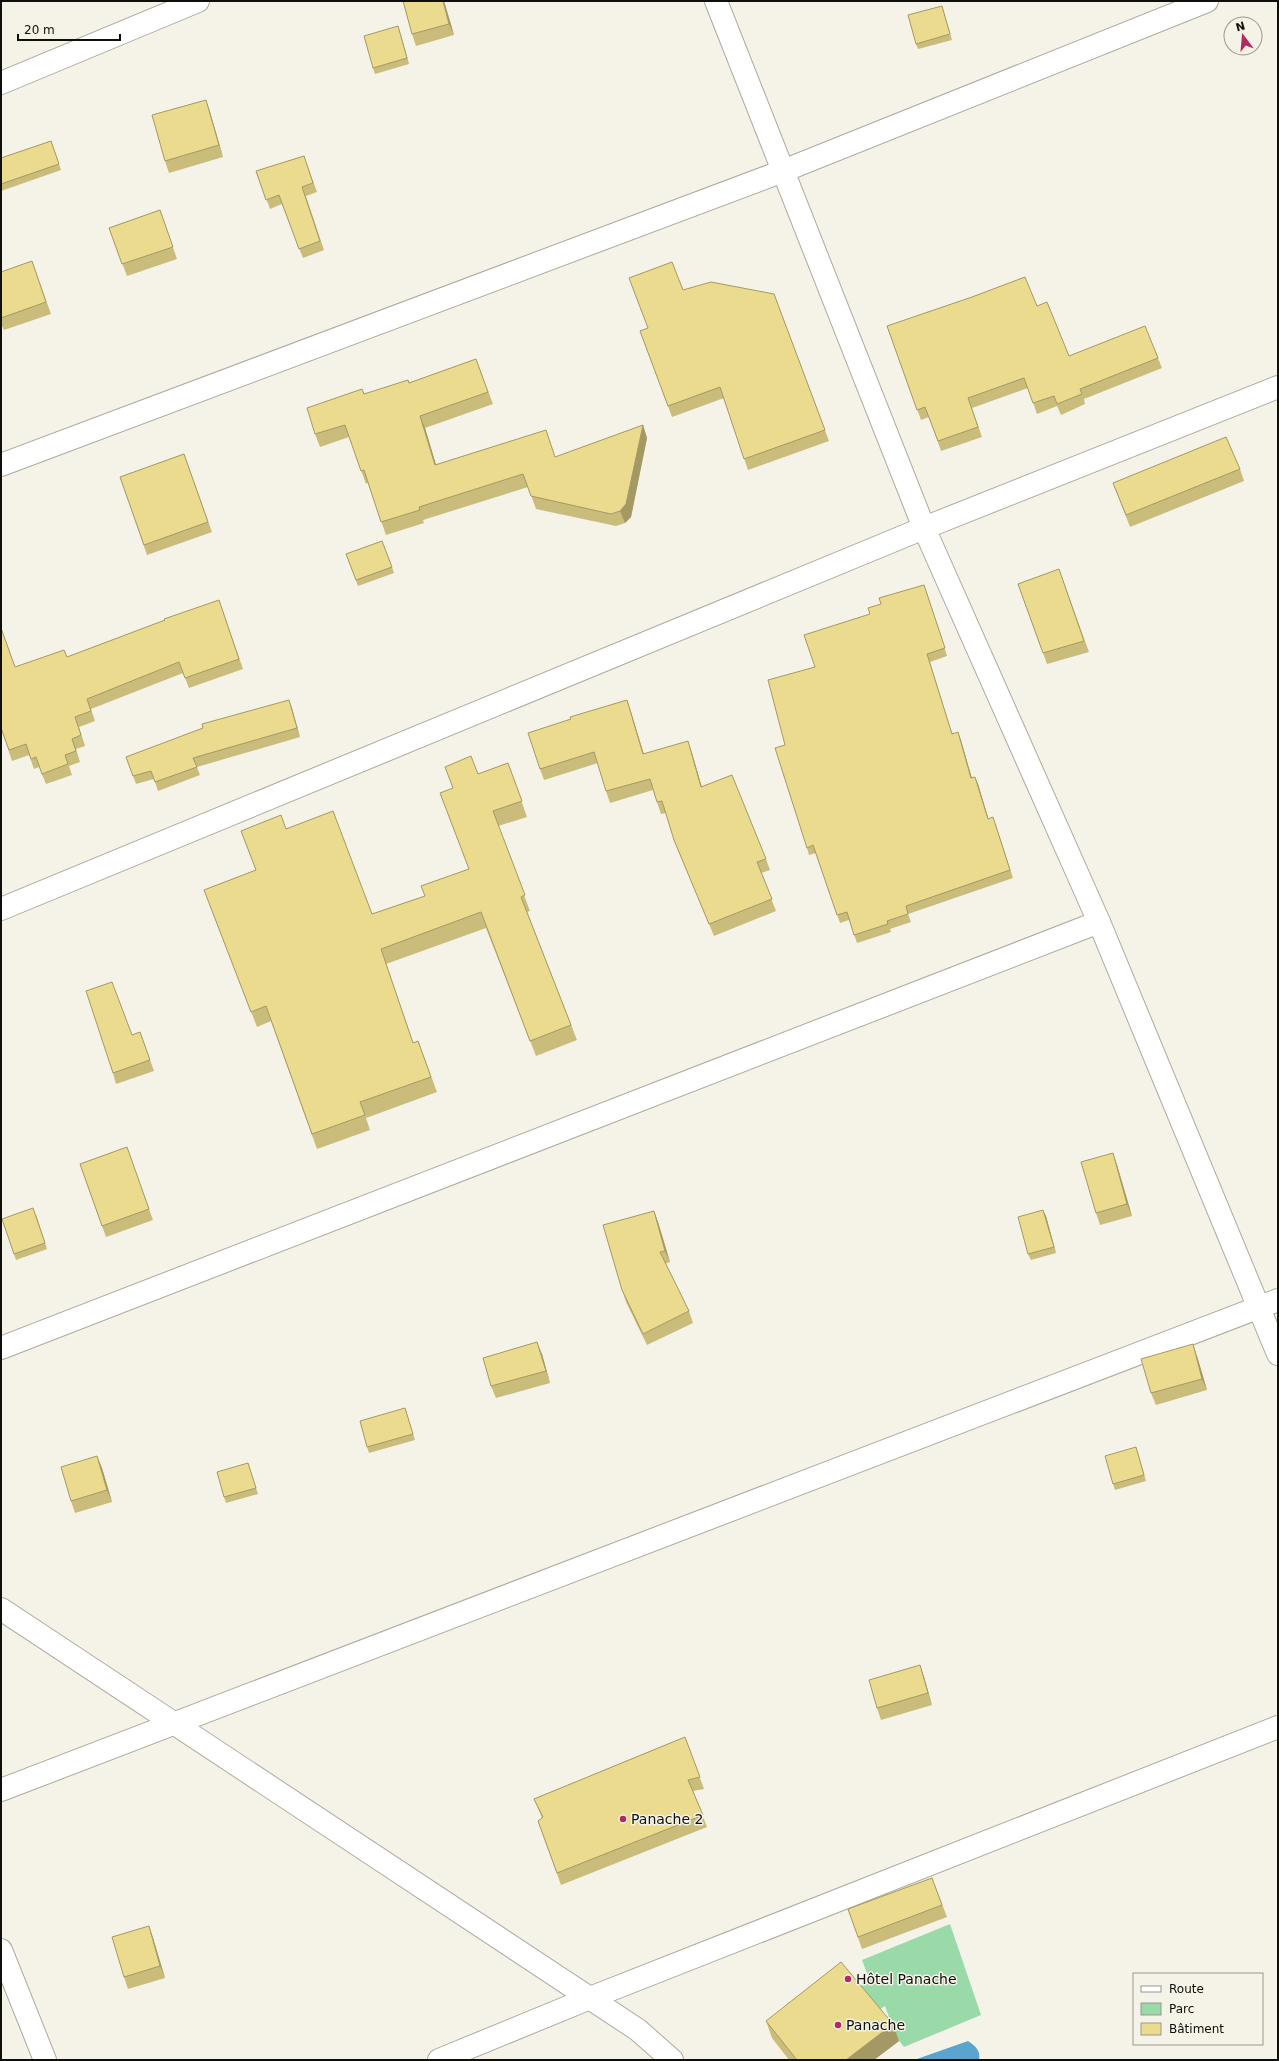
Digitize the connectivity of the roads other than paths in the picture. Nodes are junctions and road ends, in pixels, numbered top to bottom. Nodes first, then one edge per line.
1 (198, 1) edge
2 (716, 1) edge
3 (1207, 1) edge
4 (1, 84) edge
5 (783, 171) junction
6 (1278, 387) edge
7 (1, 465) edge
8 (924, 528) junction
9 (1, 909) edge
10 (1099, 922) junction
11 (1268, 1304) edge
12 (1, 1348) edge
13 (1278, 1354) edge
14 (1, 1608) edge
15 (174, 1723) junction
16 (1278, 1727) edge
17 (1, 1790) edge
18 (1, 1950) edge
19 (590, 1998) junction
20 (45, 2060) edge
21 (439, 2060) edge
22 (672, 2060) edge

1 - 4 street
2 - 5 street
3 - 5 street
5 - 7 street
5 - 8 street
6 - 8 street
8 - 9 street
8 - 10 street
10 - 11 street
10 - 12 street
11 - 13 street
11 - 15 street
14 - 15 street
15 - 17 street
15 - 19 street
16 - 19 street
18 - 20 street
19 - 21 street
19 - 22 street

